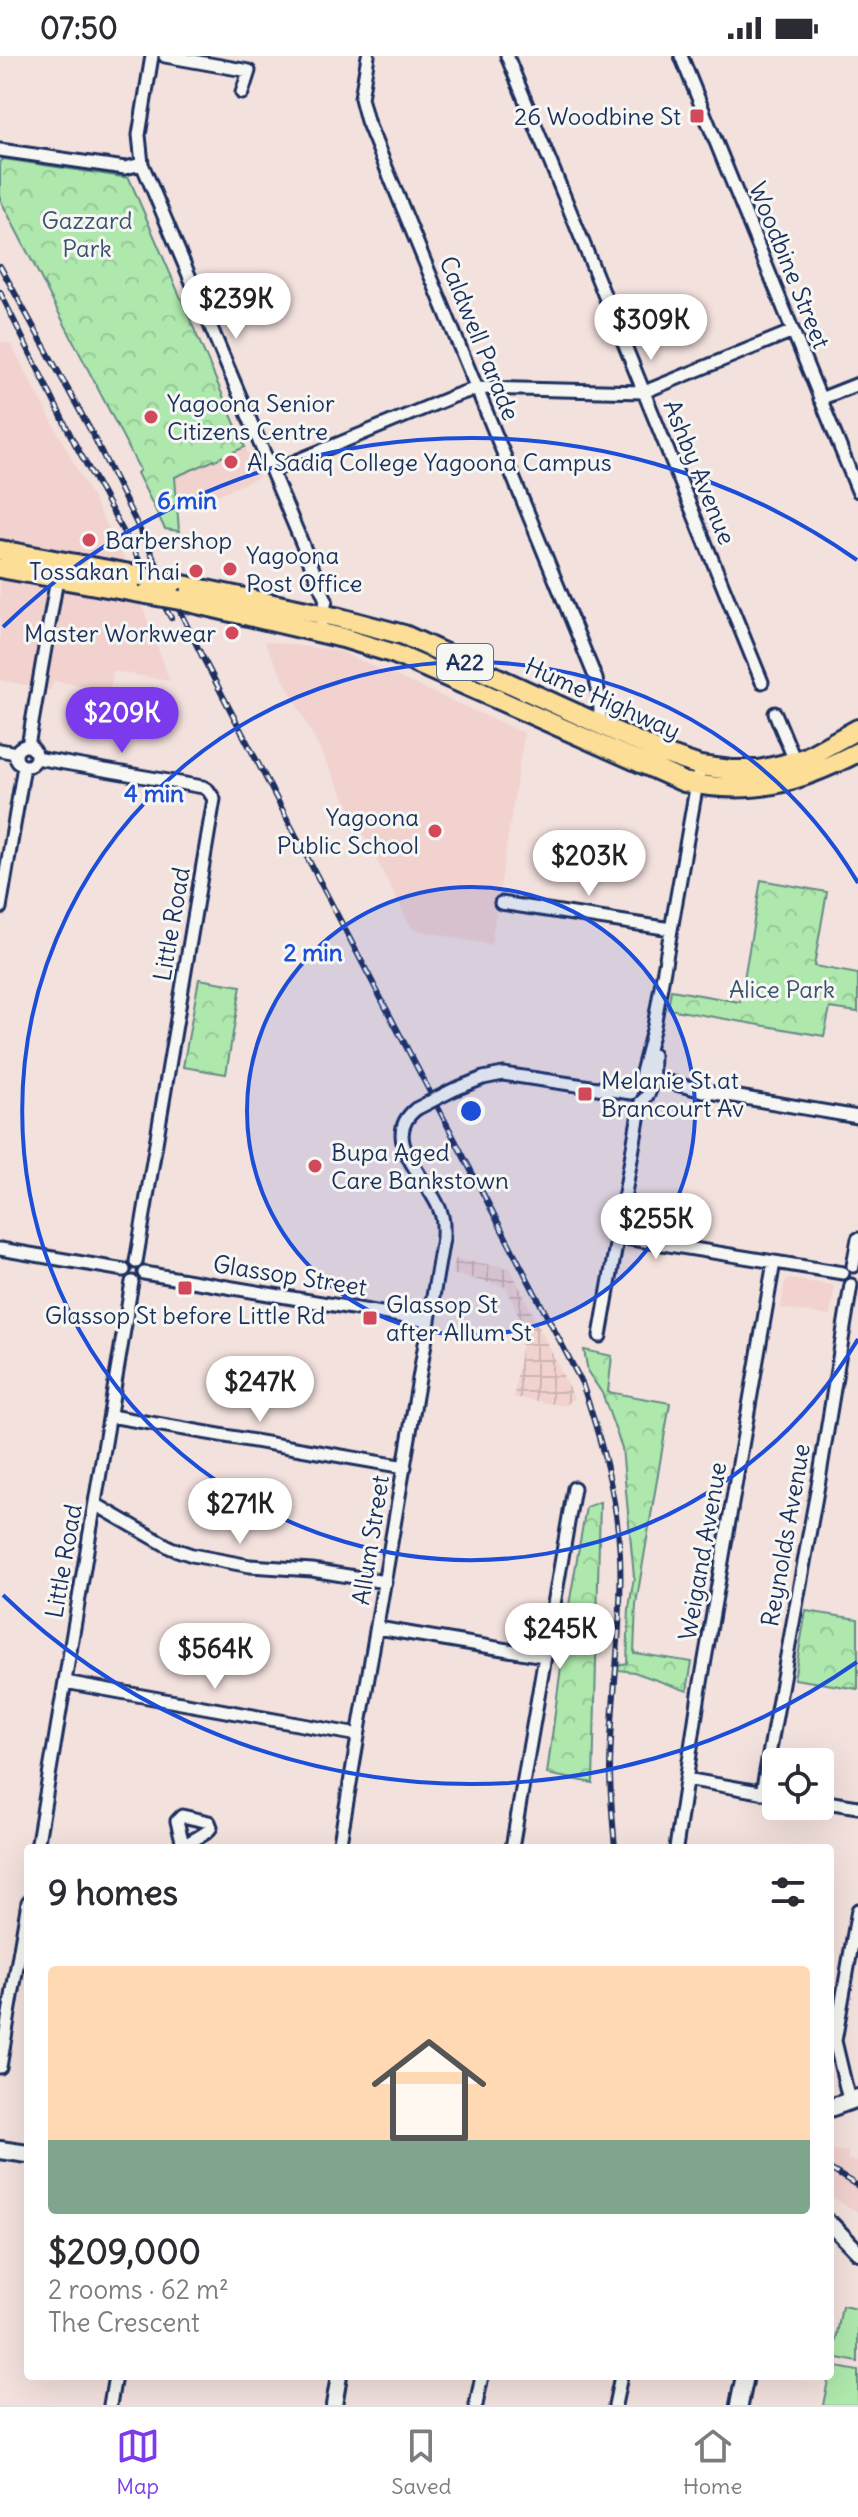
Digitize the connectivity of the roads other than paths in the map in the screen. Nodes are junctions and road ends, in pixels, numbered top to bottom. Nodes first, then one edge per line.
1 (152, 56) edge
2 (165, 56) edge
3 (368, 56) edge
4 (507, 56) edge
5 (681, 56) edge
6 (242, 93) dead end
7 (0, 150) edge
8 (142, 164) junction
9 (793, 331) junction
10 (858, 384) edge
11 (477, 388) junction
12 (644, 392) junction
13 (820, 399) junction
14 (272, 471) junction
15 (858, 491) edge
16 (0, 550) edge
17 (0, 568) edge
18 (59, 570) junction
19 (321, 624) junction
20 (762, 682) dead end
21 (775, 713) dead end
22 (601, 725) junction
23 (858, 729) edge
24 (28, 746) junction
25 (0, 750) edge
26 (858, 752) edge
27 (16, 753) junction
28 (36, 758) junction
29 (795, 761) junction
30 (24, 766) junction
31 (698, 775) junction
32 (501, 903) dead end
33 (0, 908) edge
34 (671, 929) junction
35 (654, 1026) junction
36 (653, 1078) junction
37 (635, 1088) junction
38 (645, 1097) junction
39 (858, 1117) edge
40 (619, 1237) junction
41 (858, 1239) edge
42 (0, 1249) edge
43 (136, 1262) junction
44 (774, 1262) junction
45 (851, 1269) edge
46 (124, 1270) junction
47 (144, 1273) junction
48 (132, 1282) junction
49 (854, 1283) edge
50 (429, 1321) junction
51 (600, 1336) dead end
52 (110, 1416) junction
53 (405, 1467) junction
54 (574, 1488) dead end
55 (95, 1504) junction
56 (385, 1582) junction
57 (378, 1628) junction
58 (544, 1656) junction
59 (65, 1682) junction
60 (358, 1735) junction
61 (770, 1748) edge
62 (686, 1779) junction
63 (762, 1793) edge
64 (834, 1803) edge
65 (858, 1807) edge
66 (38, 1844) edge
67 (340, 1844) edge
68 (513, 1844) edge
69 (677, 1844) edge
70 (858, 1910) edge
71 (24, 1935) edge
72 (0, 2067) edge
73 (854, 2099) edge
74 (834, 2106) edge
75 (0, 2150) edge
76 (24, 2153) edge
77 (834, 2227) edge
78 (858, 2252) edge
79 (114, 2380) edge
80 (338, 2380) edge
81 (481, 2380) edge
82 (620, 2380) edge
83 (744, 2380) edge
84 (110, 2405) edge
85 (334, 2405) edge
86 (476, 2405) edge
87 (615, 2405) edge
88 (739, 2405) edge

1 - 8 street
2 - 6 street
3 - 11 street, Caldwell Parade
4 - 12 street, Ashby Avenue
5 - 9 street, Woodbine Street
7 - 8 street
8 - 14 street
9 - 12 street
9 - 13 street, Woodbine Street
10 - 13 street
11 - 12 street
11 - 14 street
11 - 22 street, Caldwell Parade
12 - 20 street, Ashby Avenue
13 - 15 street, Woodbine Street
14 - 19 street
16 - 18 highway, Hume Highway / A22
17 - 18 highway, Hume Highway / A22
18 - 19 highway, Hume Highway / A22, bridge
18 - 24 street
19 - 22 highway, Hume Highway / A22
19 - 31 highway, Hume Highway / A22
21 - 29 street
22 - 31 highway, Hume Highway / A22
23 - 29 highway, Hume Highway / A22
24 - 27 street
24 - 28 street
25 - 27 street
26 - 31 highway, Hume Highway / A22
27 - 30 street
28 - 30 street
28 - 43 street, Little Road
29 - 31 highway, Hume Highway / A22
30 - 33 street
31 - 34 street
32 - 34 street
34 - 35 street
35 - 36 street
35 - 37 street
36 - 38 street
36 - 39 street
37 - 38 street
37 - 50 street, Allum Street, bridge
38 - 40 street
40 - 44 street
40 - 51 street
41 - 45 street
42 - 46 street
43 - 46 street
43 - 47 street
44 - 45 street
44 - 62 street, Weigand Avenue
45 - 49 street
46 - 48 street
47 - 48 street
47 - 50 street, Glassop Street
48 - 52 street, Little Road
49 - 61 street, Reynolds Avenue
50 - 53 street, Allum Street
52 - 53 street
52 - 55 street, Little Road
53 - 56 street, Allum Street
54 - 58 street
55 - 56 street
55 - 59 street, Little Road
56 - 57 street, Allum Street
57 - 58 street
57 - 60 street, Allum Street
58 - 68 street
59 - 60 street
59 - 66 street, Little Road
60 - 67 street, Allum Street
62 - 63 street
62 - 69 street, Weigand Avenue
64 - 65 street
70 - 73 street
71 - 72 street
73 - 74 main road
75 - 76 main road
77 - 78 street
79 - 84 street
80 - 85 street
81 - 86 street
82 - 87 street
83 - 88 main road

